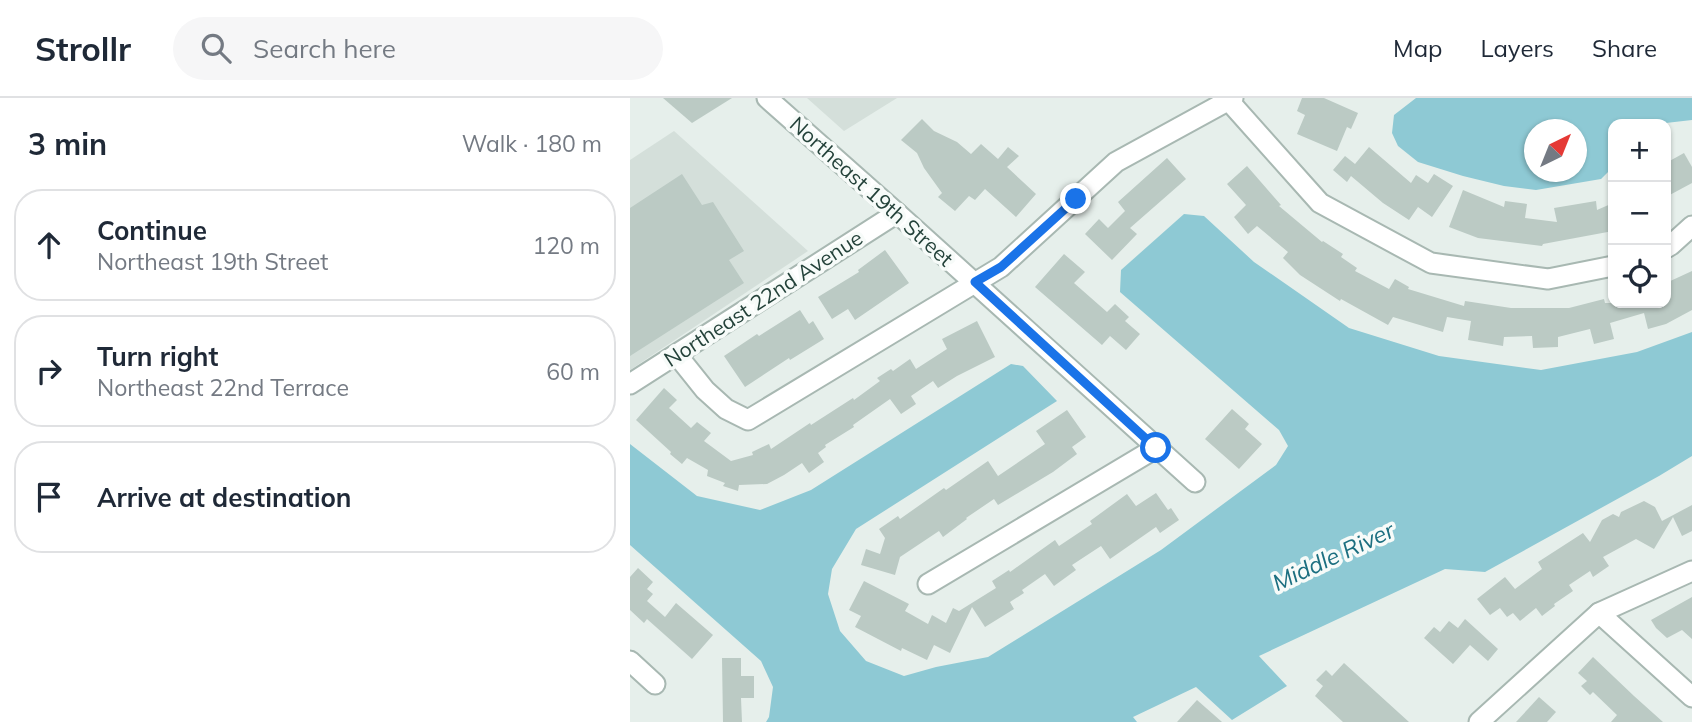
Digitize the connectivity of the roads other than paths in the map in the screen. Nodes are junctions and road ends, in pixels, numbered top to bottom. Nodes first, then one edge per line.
1 (767, 98) edge
2 (1231, 99) edge
3 (897, 212) junction
4 (1692, 226) edge
5 (1671, 245) edge
6 (1608, 267) edge
7 (975, 282) junction
8 (677, 355) junction
9 (630, 384) edge
10 (1156, 448) junction
11 (1195, 482) dead end
12 (1692, 571) edge
13 (928, 584) dead end
14 (1600, 613) junction
15 (630, 661) edge
16 (655, 684) dead end
17 (1692, 696) edge
18 (1479, 722) edge

1 - 3 street, Northeast 19th Street
2 - 6 street
2 - 7 street
3 - 7 street, Northeast 19th Street
3 - 8 street, Northeast 22nd Avenue
4 - 5 street
7 - 8 street
7 - 10 street, Northeast 19th Street
8 - 9 street, Northeast 22nd Avenue
10 - 11 street, Northeast 19th Street
10 - 13 street
12 - 14 street
14 - 17 street
14 - 18 street
15 - 16 street

